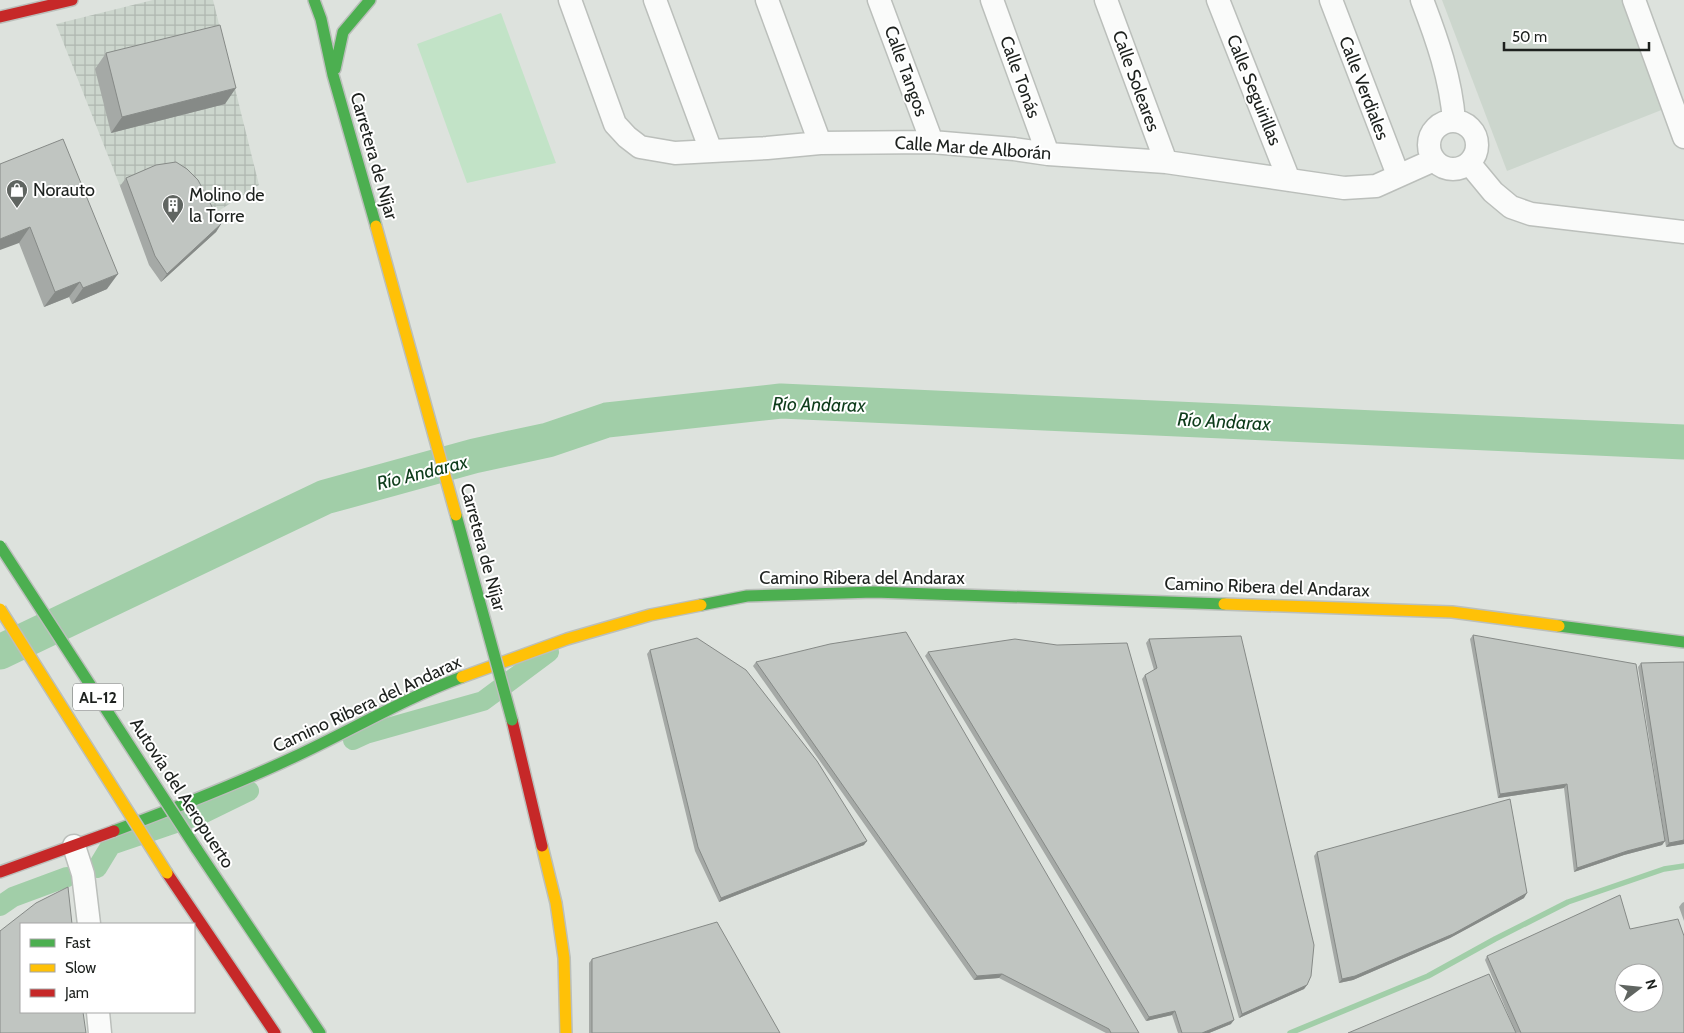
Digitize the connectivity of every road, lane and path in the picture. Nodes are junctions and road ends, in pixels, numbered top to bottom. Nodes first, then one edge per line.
1 (72, 0) edge
2 (314, 0) edge
3 (370, 0) edge
4 (570, 0) edge
5 (655, 0) edge
6 (767, 0) edge
7 (879, 0) edge
8 (992, 0) edge
9 (1106, 0) edge
10 (1218, 0) edge
11 (1331, 0) edge
12 (1422, 0) edge
13 (1634, 0) edge
14 (0, 17) edge
15 (333, 75) junction
16 (1675, 84) edge
17 (1454, 121) junction
18 (1684, 138) edge
19 (932, 142) junction
20 (820, 143) junction
21 (711, 151) junction
22 (1048, 154) junction
23 (1434, 160) junction
24 (1166, 162) junction
25 (1469, 163) junction
26 (1398, 175) junction
27 (1289, 180) junction
28 (1684, 232) edge
29 (0, 546) edge
30 (0, 608) edge
31 (1684, 642) edge
32 (74, 846) junction
33 (0, 872) edge
34 (89, 923) edge
35 (98, 1013) edge
36 (100, 1033) edge
37 (275, 1033) edge
38 (320, 1033) edge
39 (566, 1033) edge

1 - 14 main road
2 - 15 main road, Carretera de Níjar
3 - 15 main road, Carretera de Níjar
4 - 21 street, Calle Mar de Alborán
5 - 21 street
6 - 20 street
7 - 19 street, Calle Tangos
8 - 22 street, Calle Tonás
9 - 24 street, Calle Soleares
10 - 27 street, Calle Seguirillas
11 - 26 street, Calle Verdiales
12 - 17 street
13 - 16 street
15 - 39 main road, Carretera de Níjar, bridge
16 - 18 street
17 - 23 street
17 - 25 street
19 - 20 street, Calle Mar de Alborán
19 - 22 street, Calle Mar de Alborán
20 - 21 street, Calle Mar de Alborán
22 - 24 street, Calle Mar de Alborán
23 - 25 street
23 - 26 street, Calle Mar de Alborán
24 - 27 street, Calle Mar de Alborán
25 - 28 street
26 - 27 street, Calle Mar de Alborán
29 - 38 main road, Autovía del Aeropuerto / AL-12, bridge
30 - 37 main road, AL-12, bridge
31 - 32 main road, Camino Ribera del Andarax
32 - 33 main road, Camino Ribera del Andarax
32 - 34 street
35 - 36 street

